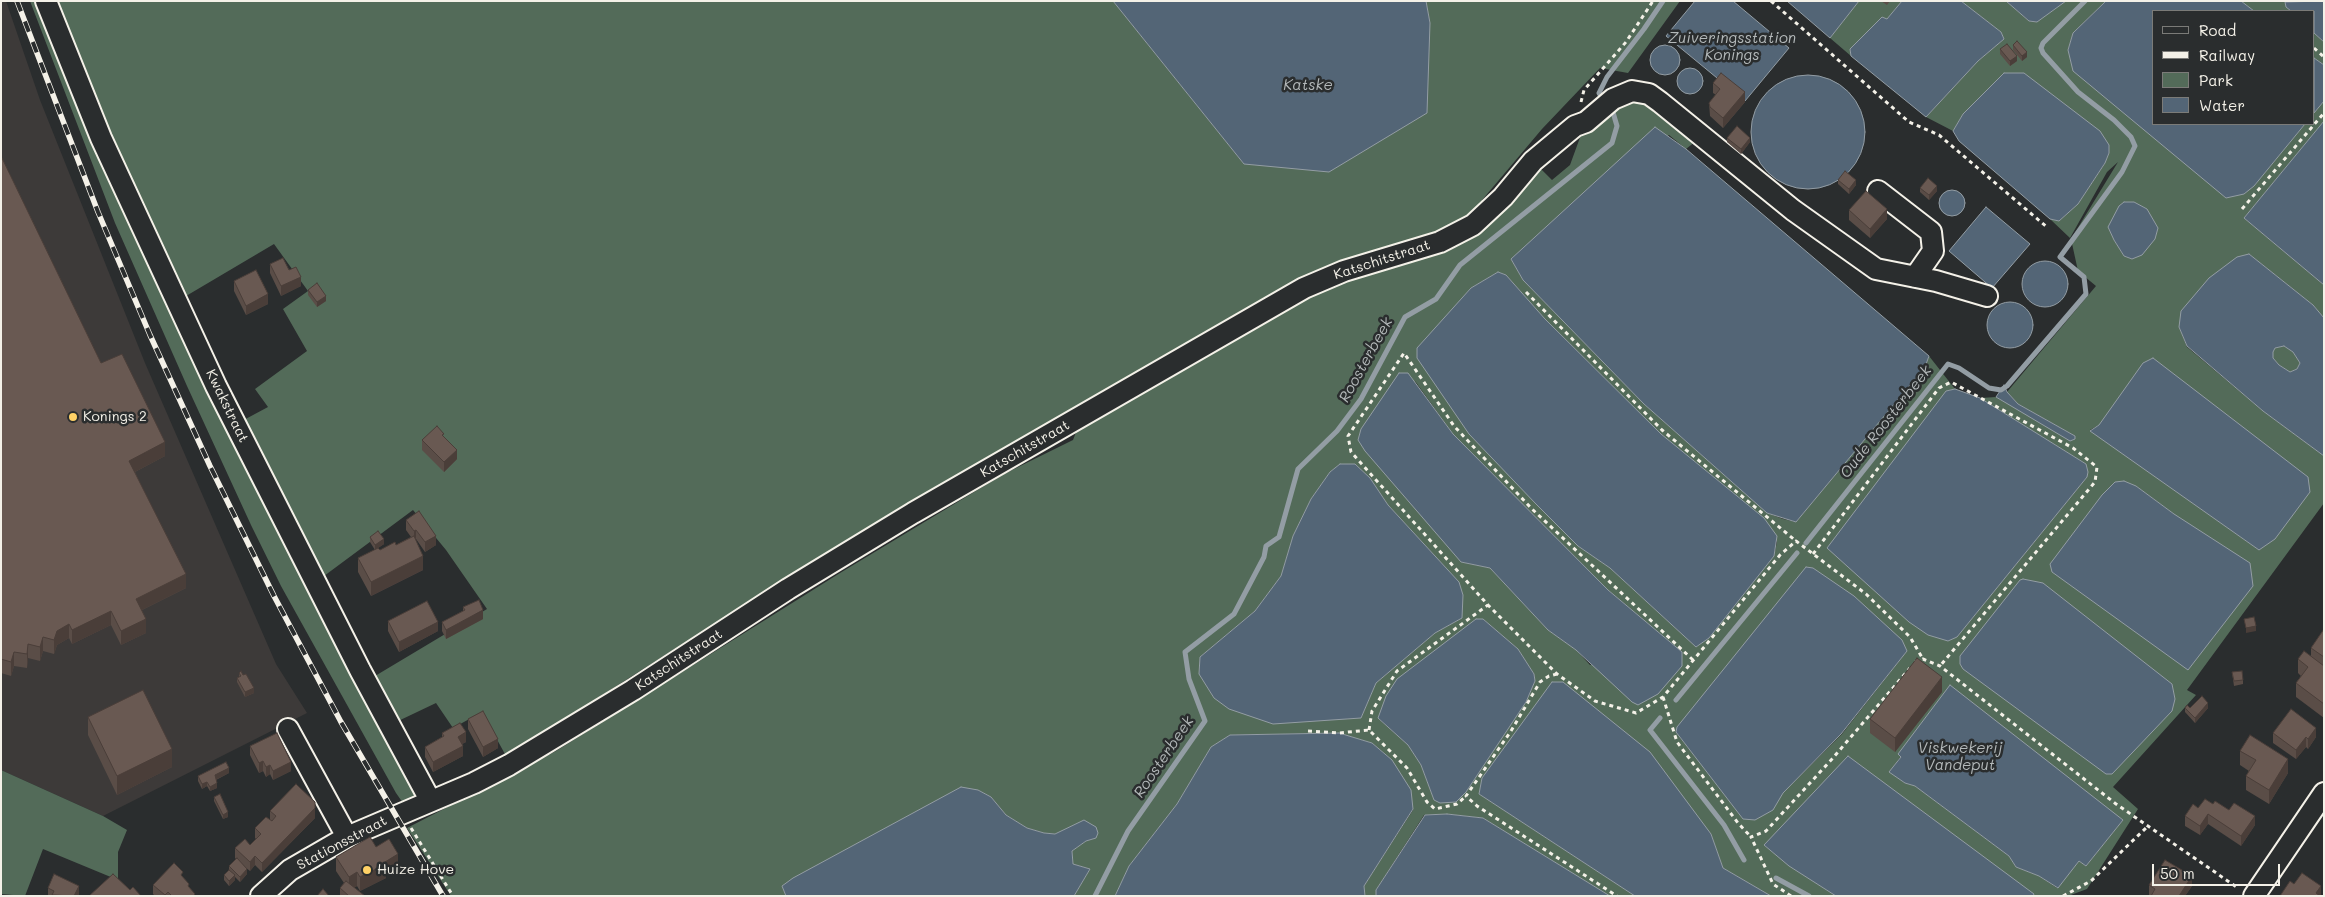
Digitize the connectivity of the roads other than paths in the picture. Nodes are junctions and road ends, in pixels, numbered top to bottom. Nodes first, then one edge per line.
1 (46, 1) edge
2 (1878, 191) dead end
3 (1915, 276) junction
4 (1987, 296) dead end
5 (288, 729) dead end
6 (2324, 793) edge
7 (430, 800) junction
8 (347, 837) junction
9 (2247, 893) edge
10 (260, 896) edge

1 - 7 street, Kwakstraat
2 - 3 street
3 - 4 street
3 - 7 street, Katschitstraat
5 - 8 street
6 - 9 street
7 - 8 street, Stationsstraat
8 - 10 street, Stationsstraat

